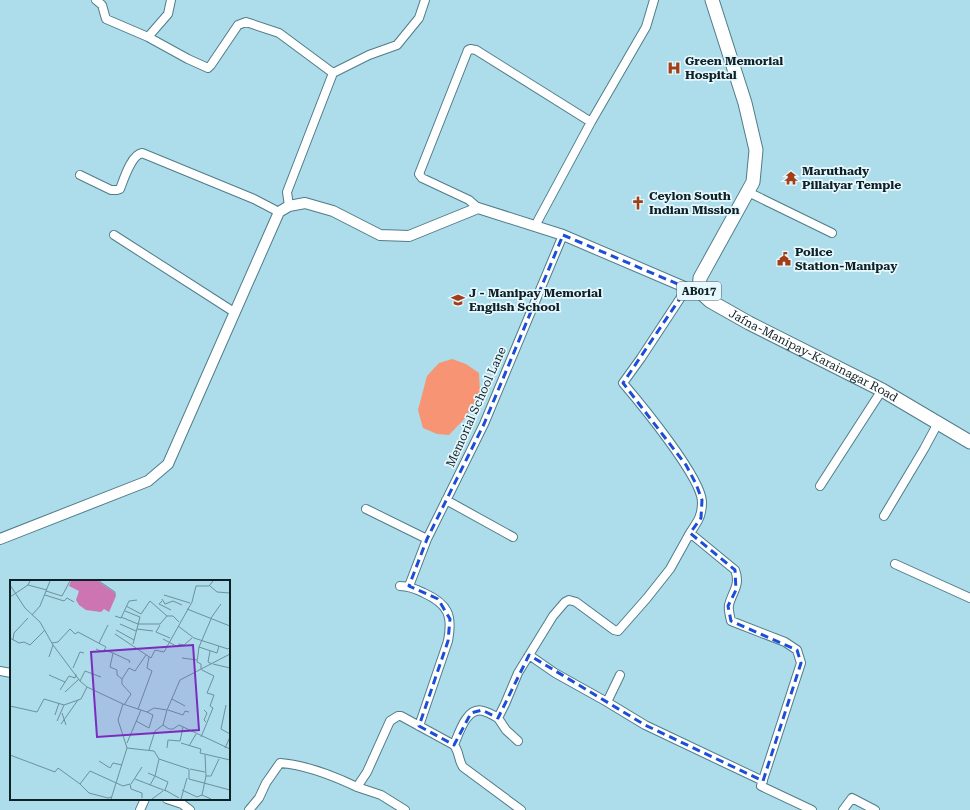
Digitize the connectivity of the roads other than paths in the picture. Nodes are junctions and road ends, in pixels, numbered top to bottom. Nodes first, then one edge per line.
1 (96, 0) edge
2 (171, 0) edge
3 (425, 0) edge
4 (654, 0) edge
5 (712, 0) edge
6 (148, 37) junction
7 (332, 73) junction
8 (591, 122) junction
9 (80, 175) dead end
10 (748, 192) junction
11 (289, 206) junction
12 (478, 208) junction
13 (279, 212) junction
14 (535, 226) junction
15 (832, 233) dead end
16 (114, 235) dead end
17 (563, 235) junction
18 (693, 289) junction
19 (234, 312) junction
20 (882, 390) junction
21 (938, 423) junction
22 (970, 442) edge
23 (820, 486) dead end
24 (446, 500) junction
25 (366, 509) dead end
26 (884, 516) dead end
27 (690, 532) junction
28 (513, 537) dead end
29 (0, 539) edge
30 (427, 539) junction
31 (895, 564) dead end
32 (400, 586) dead end
33 (409, 586) junction
34 (970, 598) edge
35 (529, 655) junction
36 (0, 671) edge
37 (10, 673) edge
38 (620, 675) dead end
39 (607, 702) junction
40 (498, 718) junction
41 (419, 726) junction
42 (518, 742) dead end
43 (454, 744) junction
44 (763, 780) junction
45 (357, 787) junction
46 (144, 800) edge
47 (170, 800) edge
48 (140, 810) edge
49 (190, 810) edge
50 (249, 810) edge
51 (405, 810) edge
52 (521, 810) edge
53 (812, 810) edge
54 (842, 810) edge
55 (875, 810) edge

1 - 6 street
2 - 6 street
3 - 7 street
4 - 8 street
5 - 10 main road, AB017
6 - 7 street
7 - 11 street
8 - 12 street
8 - 14 street
9 - 13 street
10 - 15 street
10 - 18 main road, AB017
11 - 12 street
11 - 13 street
12 - 14 street
13 - 19 street
14 - 17 street
16 - 19 street
17 - 18 street
17 - 24 street, Memorial School Lane
18 - 20 main road, Jafna-Manipay-Karainagar Road / AB017
18 - 27 street
19 - 29 street
20 - 21 main road, Jafna-Manipay-Karainagar Road / AB017
20 - 23 street
21 - 22 main road, Jafna-Manipay-Karainagar Road / AB017
21 - 26 street
24 - 28 street
24 - 30 street, Memorial School Lane
25 - 30 street
27 - 35 street
27 - 44 street
30 - 33 street, Memorial School Lane
31 - 34 street
32 - 33 street
33 - 41 street
35 - 39 street
35 - 40 street
36 - 37 street
38 - 39 street
39 - 44 street
40 - 42 street
40 - 43 street
41 - 43 street
41 - 45 street
43 - 52 street
44 - 53 street
45 - 50 street
45 - 51 street
46 - 48 street
47 - 49 street
54 - 55 street

